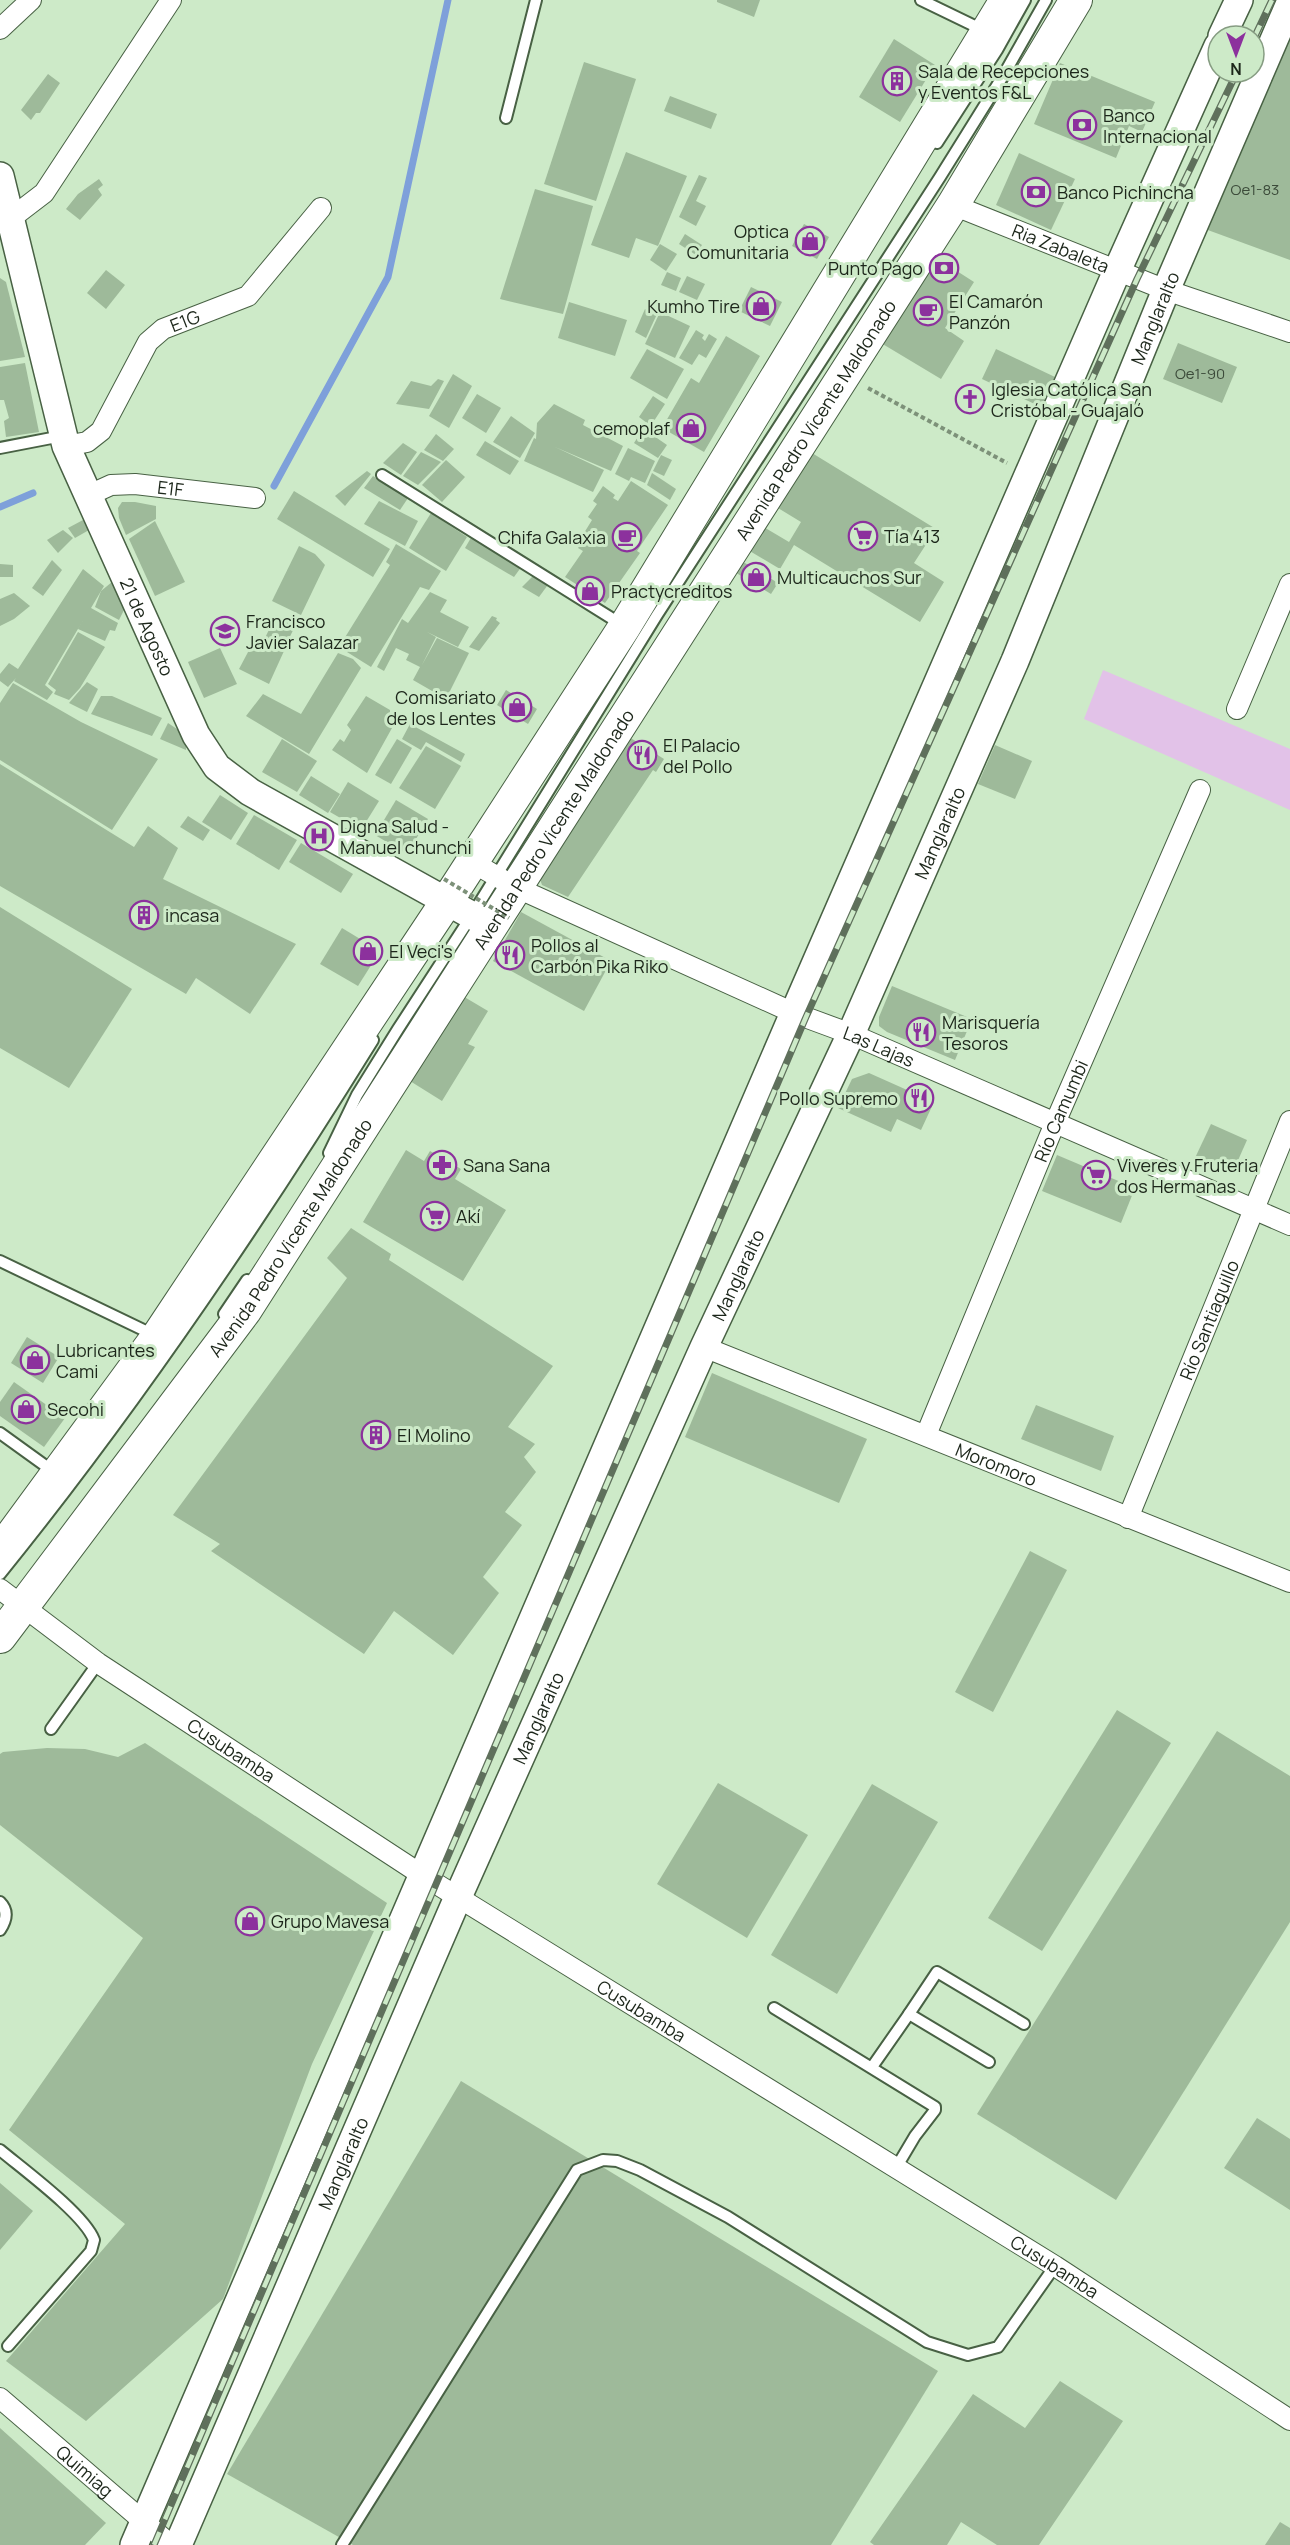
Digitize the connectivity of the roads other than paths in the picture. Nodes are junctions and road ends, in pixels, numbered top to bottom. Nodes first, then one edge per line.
1 (31, 0) edge
2 (171, 0) edge
3 (536, 0) edge
4 (921, 0) edge
5 (1006, 0) edge
6 (1025, 0) edge
7 (1046, 0) edge
8 (1076, 0) edge
9 (1239, 0) edge
10 (1290, 3) edge
11 (1228, 24) edge
12 (0, 29) edge
13 (987, 33) junction
14 (1206, 73) edge
15 (506, 118) dead end
16 (931, 152) dead end
17 (0, 176) edge
18 (953, 205) junction
19 (321, 208) dead end
20 (10, 219) junction
21 (886, 220) dead end
22 (8, 254) edge
23 (1117, 271) junction
24 (1166, 290) junction
25 (1290, 332) edge
26 (64, 441) junction
27 (0, 448) edge
28 (382, 475) dead end
29 (89, 495) junction
30 (255, 498) dead end
31 (1290, 584) edge
32 (625, 626) junction
33 (1238, 709) dead end
34 (1200, 790) dead end
35 (491, 873) junction
36 (470, 907) junction
37 (426, 954) dead end
38 (794, 1013) junction
39 (378, 1032) dead end
40 (851, 1034) junction
41 (1290, 1121) edge
42 (1055, 1123) junction
43 (323, 1162) dead end
44 (1253, 1209) junction
45 (1290, 1225) edge
46 (0, 1261) edge
47 (252, 1271) dead end
48 (220, 1320) dead end
49 (157, 1337) junction
50 (704, 1347) junction
51 (0, 1433) edge
52 (926, 1435) junction
53 (57, 1473) junction
54 (1128, 1518) junction
55 (0, 1551) edge
56 (0, 1574) edge
57 (1290, 1582) edge
58 (12, 1596) edge
59 (0, 1637) edge
60 (98, 1663) junction
61 (51, 1729) dead end
62 (422, 1875) junction
63 (458, 1897) junction
64 (0, 1902) edge
65 (0, 1930) edge
66 (774, 2008) dead end
67 (909, 2014) junction
68 (1024, 2024) dead end
69 (989, 2062) dead end
70 (872, 2067) junction
71 (0, 2150) edge
72 (896, 2168) junction
73 (1055, 2266) junction
74 (8, 2346) dead end
75 (0, 2398) edge
76 (1290, 2420) edge
77 (139, 2534) edge
78 (171, 2545) edge
79 (178, 2545) edge
80 (342, 2545) edge

1 - 12 street
2 - 20 street
3 - 15 lane
4 - 13 lane
5 - 13 main road, Avenida Pedro Vicente Maldonado
6 - 16 lane
7 - 35 lane
8 - 18 main road, Avenida Pedro Vicente Maldonado
9 - 11 main road
10 - 24 main road, Manglaralto
13 - 32 main road, Avenida Pedro Vicente Maldonado
14 - 23 main road
17 - 20 main road, 21 de Agosto
18 - 23 street, Ria Zabaleta
18 - 35 main road, Avenida Pedro Vicente Maldonado
19 - 26 street, E1G
20 - 22 main road, 21 de Agosto
21 - 35 lane
22 - 26 main road, 21 de Agosto
23 - 24 street, Ria Zabaleta
23 - 38 main road
24 - 25 street, Ria Zabaleta
24 - 40 main road, Manglaralto
26 - 27 lane
26 - 29 main road, 21 de Agosto
28 - 32 lane
29 - 30 street, E1F
29 - 36 main road, 21 de Agosto
31 - 33 street
32 - 35 main road, Avenida Pedro Vicente Maldonado
34 - 42 street, Río Camumbi
35 - 36 main road, Avenida Pedro Vicente Maldonado
35 - 36 main road, Avenida Pedro Vicente Maldonado
35 - 38 street, Las Lajas
36 - 37 lane
36 - 43 lane
36 - 49 main road, Avenida Pedro Vicente Maldonado
36 - 58 main road, Avenida Pedro Vicente Maldonado
38 - 40 street, Las Lajas
38 - 62 main road
39 - 56 lane
40 - 42 street, Las Lajas
40 - 50 main road, Manglaralto
41 - 44 street, Río Santiaguillo
42 - 44 street, Las Lajas
42 - 52 street, Río Camumbi
44 - 45 street, Las Lajas
44 - 54 street, Río Santiaguillo
46 - 49 lane
47 - 48 lane
49 - 53 main road, Avenida Pedro Vicente Maldonado
50 - 52 street, Moromoro
50 - 63 main road, Manglaralto
51 - 53 lane
52 - 54 street, Moromoro
53 - 55 main road, Avenida Pedro Vicente Maldonado
54 - 57 street, Moromoro
58 - 59 main road, Avenida Pedro Vicente Maldonado
58 - 60 street, Cusubamba
60 - 61 lane
60 - 62 street, Cusubamba
62 - 63 street, Cusubamba
62 - 77 main road
63 - 72 street, Cusubamba
63 - 79 main road, Manglaralto
64 - 65 lane
66 - 70 lane
67 - 68 lane
67 - 69 lane
67 - 70 lane
70 - 72 lane
71 - 74 lane
72 - 73 street, Cusubamba
73 - 76 street, Cusubamba
73 - 80 lane
75 - 77 street, Quimiag
77 - 78 street, Quimiag

